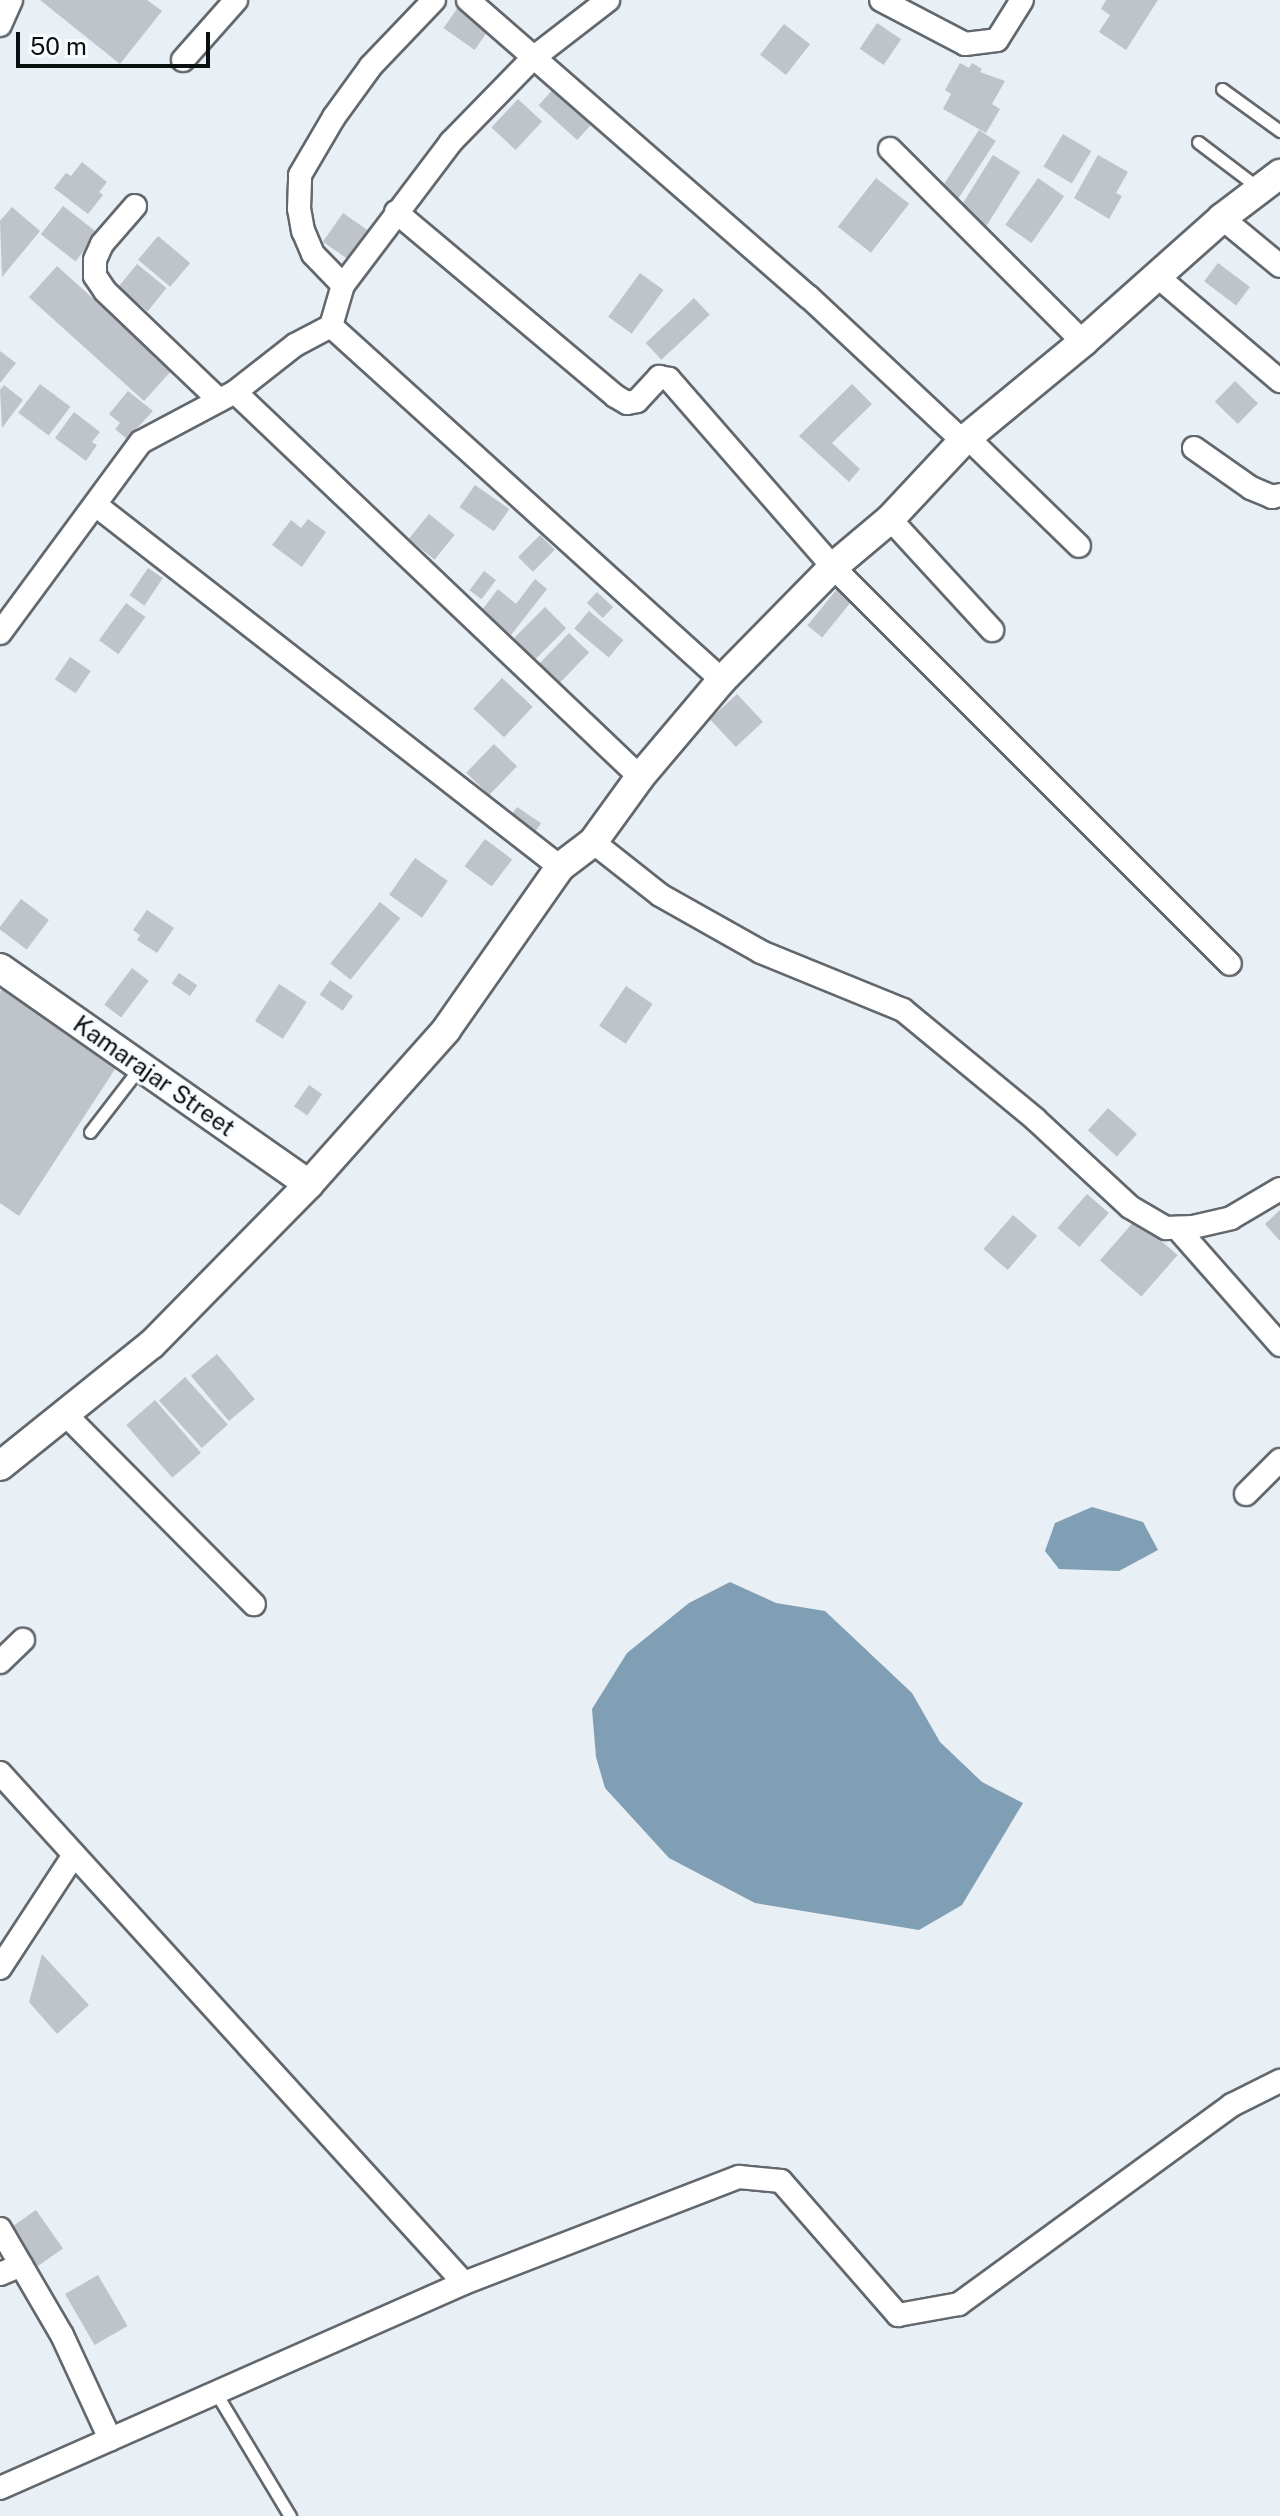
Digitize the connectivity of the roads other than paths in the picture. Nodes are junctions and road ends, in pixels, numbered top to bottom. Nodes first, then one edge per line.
1 (11, 0) edge
2 (236, 0) edge
3 (434, 0) edge
4 (468, 0) edge
5 (608, 0) edge
6 (881, 0) edge
7 (1022, 0) edge
8 (0, 25) edge
9 (533, 58) junction
10 (183, 60) dead end
11 (1222, 89) dead end
12 (1280, 131) edge
13 (1198, 142) dead end
14 (890, 149) dead end
15 (1270, 181) edge
16 (135, 206) dead end
17 (396, 212) junction
18 (1222, 218) junction
19 (1280, 266) edge
20 (1157, 276) junction
21 (343, 285) junction
22 (331, 326) junction
23 (1083, 342) junction
24 (1280, 381) edge
25 (227, 396) junction
26 (965, 439) junction
27 (1194, 448) dead end
28 (1280, 495) edge
29 (97, 506) junction
30 (890, 519) junction
31 (1079, 546) dead end
32 (833, 567) junction
33 (992, 630) dead end
34 (0, 633) edge
35 (722, 680) junction
36 (640, 777) junction
37 (593, 842) junction
38 (560, 867) junction
39 (1230, 964) dead end
40 (0, 968) edge
41 (140, 1066) junction
42 (90, 1132) dead end
43 (309, 1184) junction
44 (1280, 1189) edge
45 (1177, 1228) junction
46 (1280, 1345) edge
47 (65, 1414) junction
48 (1280, 1460) edge
49 (0, 1466) edge
50 (1246, 1494) dead end
51 (254, 1604) dead end
52 (23, 1640) dead end
53 (0, 1662) edge
54 (0, 1773) edge
55 (74, 1855) junction
56 (0, 1968) edge
57 (1280, 2081) edge
58 (0, 2229) edge
59 (21, 2265) junction
60 (0, 2274) edge
61 (464, 2283) junction
62 (216, 2393) junction
63 (110, 2439) junction
64 (0, 2488) edge
65 (290, 2516) edge

1 - 8 street
2 - 10 street
3 - 21 street
4 - 9 street
5 - 9 street
6 - 7 street
9 - 17 street
9 - 26 street
11 - 12 lane
13 - 15 lane
14 - 23 street
15 - 18 street
16 - 25 street
17 - 21 street
17 - 32 street
18 - 19 street
18 - 20 street
20 - 23 street
20 - 24 street
21 - 22 street
22 - 25 street
22 - 35 street
23 - 26 street
25 - 29 street
25 - 36 street
26 - 30 street
26 - 31 street
27 - 28 street
29 - 34 street
29 - 38 street
30 - 32 street
30 - 33 street
32 - 35 street
32 - 39 street
35 - 36 street
36 - 37 street
37 - 38 street
37 - 45 street
38 - 43 street
40 - 41 street, Kamarajar Street
41 - 42 lane
41 - 43 street, Kamarajar Street
43 - 47 street
44 - 45 street
45 - 46 street
47 - 49 street
47 - 51 street
48 - 50 street
52 - 53 street
54 - 55 street
55 - 56 street
55 - 61 street
57 - 61 street
58 - 59 street
59 - 60 street
59 - 63 street
61 - 62 street
62 - 63 street
62 - 65 lane
63 - 64 street

